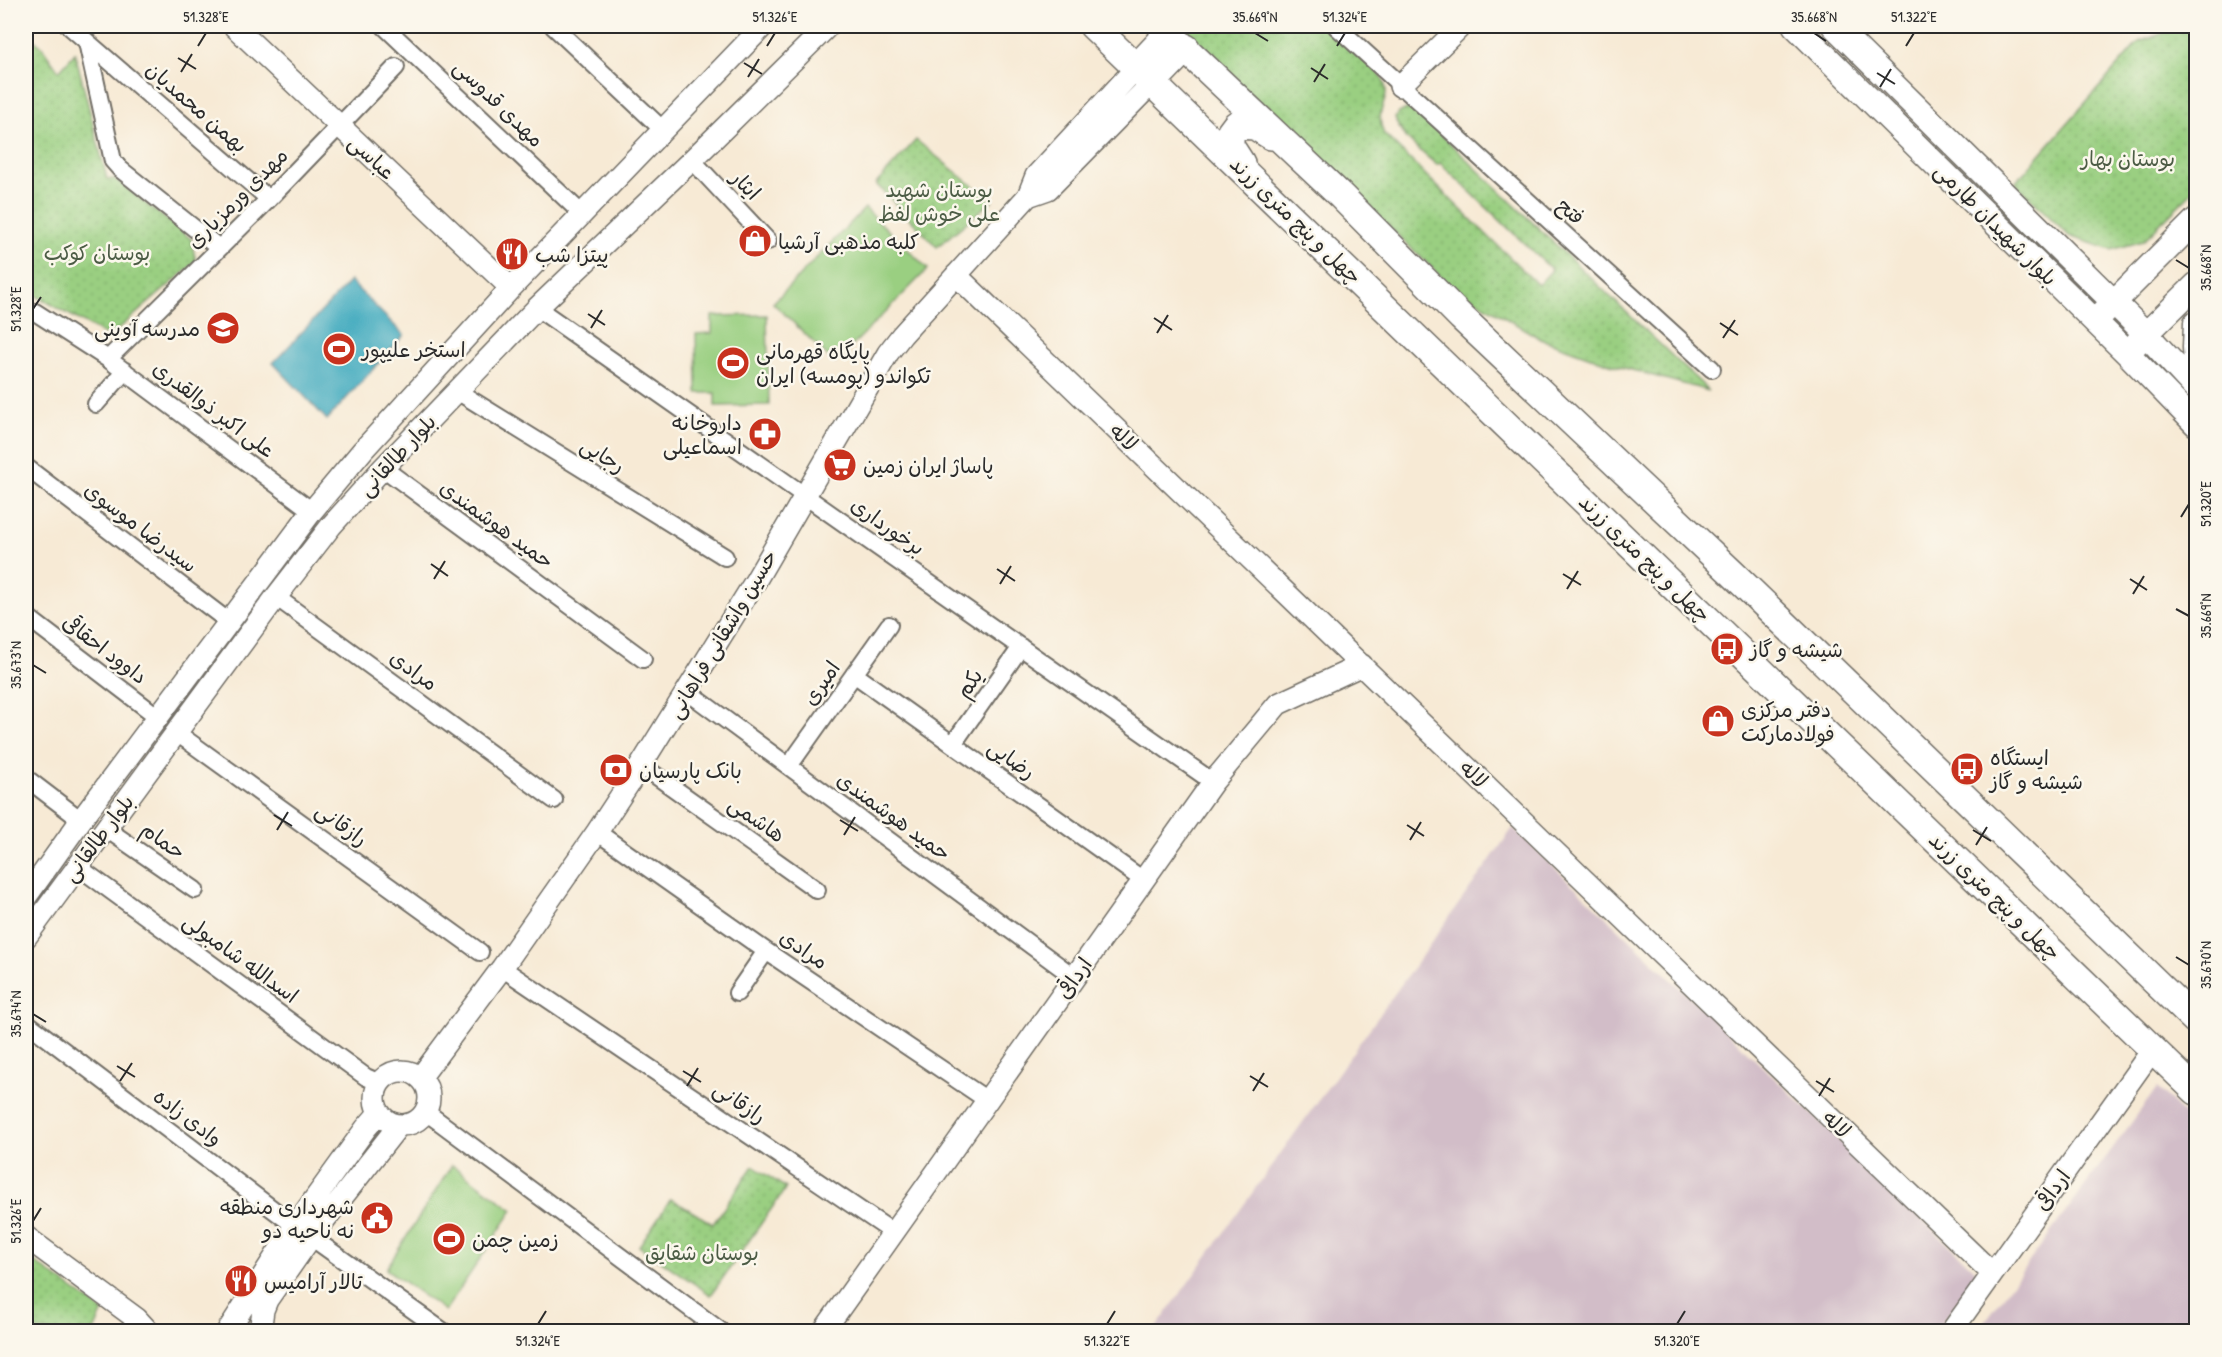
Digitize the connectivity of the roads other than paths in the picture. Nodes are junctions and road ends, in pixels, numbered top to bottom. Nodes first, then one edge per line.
1 (69, 26) edge
2 (234, 26) edge
3 (384, 26) edge
4 (554, 26) edge
5 (763, 26) edge
6 (828, 26) edge
7 (1093, 26) edge
8 (1336, 26) edge
9 (1461, 26) edge
10 (1795, 26) edge
11 (1834, 26) edge
12 (1172, 36) edge
13 (87, 42) junction
14 (396, 67) dead end
15 (1145, 75) junction
16 (1400, 86) junction
17 (339, 125) junction
18 (662, 129) junction
19 (1287, 146) junction
20 (692, 160) junction
21 (1245, 170) junction
22 (269, 199) junction
23 (582, 214) junction
24 (2196, 220) edge
25 (768, 241) dead end
26 (219, 248) junction
27 (956, 275) junction
28 (2196, 285) edge
29 (511, 288) junction
30 (2115, 303) junction
31 (537, 308) junction
32 (26, 311) edge
33 (2094, 321) junction
34 (2196, 323) edge
35 (2145, 333) junction
36 (2127, 353) junction
37 (108, 359) junction
38 (2196, 366) edge
39 (1712, 369) dead end
40 (124, 371) junction
41 (2196, 388) edge
42 (457, 391) junction
43 (96, 404) dead end
44 (2196, 424) edge
45 (26, 467) edge
46 (383, 468) junction
47 (804, 495) junction
48 (312, 511) junction
49 (331, 526) junction
50 (724, 557) dead end
51 (276, 597) junction
52 (26, 616) edge
53 (229, 622) junction
54 (889, 625) dead end
55 (1021, 647) junction
56 (643, 659) dead end
57 (1362, 665) junction
58 (854, 674) junction
59 (687, 692) junction
60 (158, 717) junction
61 (177, 733) junction
62 (953, 744) junction
63 (641, 765) junction
64 (789, 766) junction
65 (26, 778) edge
66 (1213, 782) junction
67 (554, 800) dead end
68 (81, 820) junction
69 (105, 828) junction
70 (597, 832) junction
71 (77, 866) junction
72 (1143, 880) junction
73 (195, 890) dead end
74 (817, 890) dead end
75 (26, 897) edge
76 (26, 937) edge
77 (766, 951) junction
78 (480, 952) dead end
79 (502, 968) junction
80 (1074, 977) junction
81 (737, 993) dead end
82 (2196, 1021) edge
83 (26, 1022) edge
84 (2153, 1049) junction
85 (420, 1078) junction
86 (380, 1083) junction
87 (2196, 1091) edge
88 (987, 1100) junction
89 (426, 1112) junction
90 (379, 1113) junction
91 (399, 1125) junction
92 (303, 1231) junction
93 (894, 1233) junction
94 (26, 1237) edge
95 (1992, 1273) junction
96 (149, 1332) edge
97 (227, 1332) edge
98 (260, 1332) edge
99 (444, 1332) edge
100 (722, 1332) edge
101 (823, 1332) edge
102 (1951, 1332) edge

1 - 13 street, بهمن محمدیان
2 - 17 street, عباسی
3 - 23 street, مهدی قدوسی
4 - 18 street
5 - 18 street, بلوار طالقانی
6 - 20 street, بلوار طالقانی
7 - 15 main road, چهل و پنج متری زرند
8 - 16 street, فتح
9 - 16 street
10 - 33 main road, بلوار شهیدان طارمی
11 - 30 main road, بلوار شهیدان طارمی
12 - 15 main road
12 - 19 main road
13 - 22 street, بهمن محمدیان
13 - 26 street
14 - 17 street, مهدی ورمزیاری
15 - 21 main road, چهل و پنج متری زرند
15 - 27 street, حسین واشقانی فراهانی
16 - 39 street, فتح
17 - 22 street, مهدی ورمزیاری
17 - 29 street, عباسی
18 - 23 street, بلوار طالقانی
19 - 21 main road
19 - 82 main road
20 - 25 street, ایثار
20 - 31 street, بلوار طالقانی
21 - 84 main road, چهل و پنج متری زرند
22 - 26 street, مهدی ورمزیاری
23 - 29 street, بلوار طالقانی
24 - 30 main road
26 - 37 street, مهدی ورمزیاری
27 - 47 street, حسین واشقانی فراهانی
27 - 57 street, لاله
28 - 35 main road
29 - 48 street, بلوار طالقانی
30 - 33 main road
30 - 35 main road, بلوار شهیدان طارمی
31 - 42 street, بلوار طالقانی
31 - 47 street, برخورداری
32 - 37 street, علی اکبر ذوالقدری
33 - 36 main road, بلوار شهیدان طارمی
34 - 38 main road
35 - 36 main road
35 - 41 main road, بلوار شهیدان طارمی
36 - 44 main road, بلوار شهیدان طارمی
37 - 40 street, علی اکبر ذوالقدری
40 - 43 street
40 - 48 street, علی اکبر ذوالقدری
42 - 46 street, بلوار طالقانی
42 - 50 street, رجایی
45 - 53 street, سیدرضا موسوی
46 - 49 street, بلوار طالقانی
46 - 56 street, حمید هوشمندی
47 - 55 street, برخورداری
47 - 59 street, حسین واشقانی فراهانی
48 - 49 street
48 - 53 street, بلوار طالقانی
49 - 51 street, بلوار طالقانی
51 - 61 street, بلوار طالقانی
51 - 67 street, مرادی
52 - 60 street, داوود احقاقی
53 - 60 street, بلوار طالقانی
54 - 58 street, امیری
55 - 62 street, یکم
55 - 66 street, برخورداری
57 - 66 street, ارداقی
57 - 95 street, لاله
58 - 62 street, رضایی
58 - 64 street, امیری
59 - 63 street, حسین واشقانی فراهانی
59 - 64 street, حمید هوشمندی
60 - 68 street, بلوار طالقانی
61 - 69 street, بلوار طالقانی
61 - 78 street, رازقانی
62 - 72 street, رضایی
63 - 70 street, حسین واشقانی فراهانی
63 - 74 street, هاشمی
64 - 80 street, حمید هوشمندی
65 - 68 street
66 - 72 street, ارداقی
68 - 75 street, بلوار طالقانی
69 - 71 street, بلوار طالقانی
69 - 73 street, حمام
70 - 77 street, مرادی
70 - 79 street, حسین واشقانی فراهانی
71 - 76 street, بلوار طالقانی
71 - 86 street, اسدالله شامبولی
72 - 80 street, ارداقی
77 - 81 street
77 - 88 street, مرادی
79 - 85 street, حسین واشقانی فراهانی
79 - 93 street, رازقانی
80 - 88 street, ارداقی
83 - 92 street, وادی زاده
84 - 87 main road, چهل و پنج متری زرند
84 - 95 street, ارداقی
85 - 86 street
85 - 89 street
86 - 90 street
88 - 93 street, ارداقی
89 - 91 street
89 - 100 street
90 - 91 street
90 - 92 street
91 - 92 street
92 - 97 street
92 - 98 street
92 - 99 street, وادی زاده
93 - 101 street, ارداقی
94 - 96 street
95 - 102 street, ارداقی

